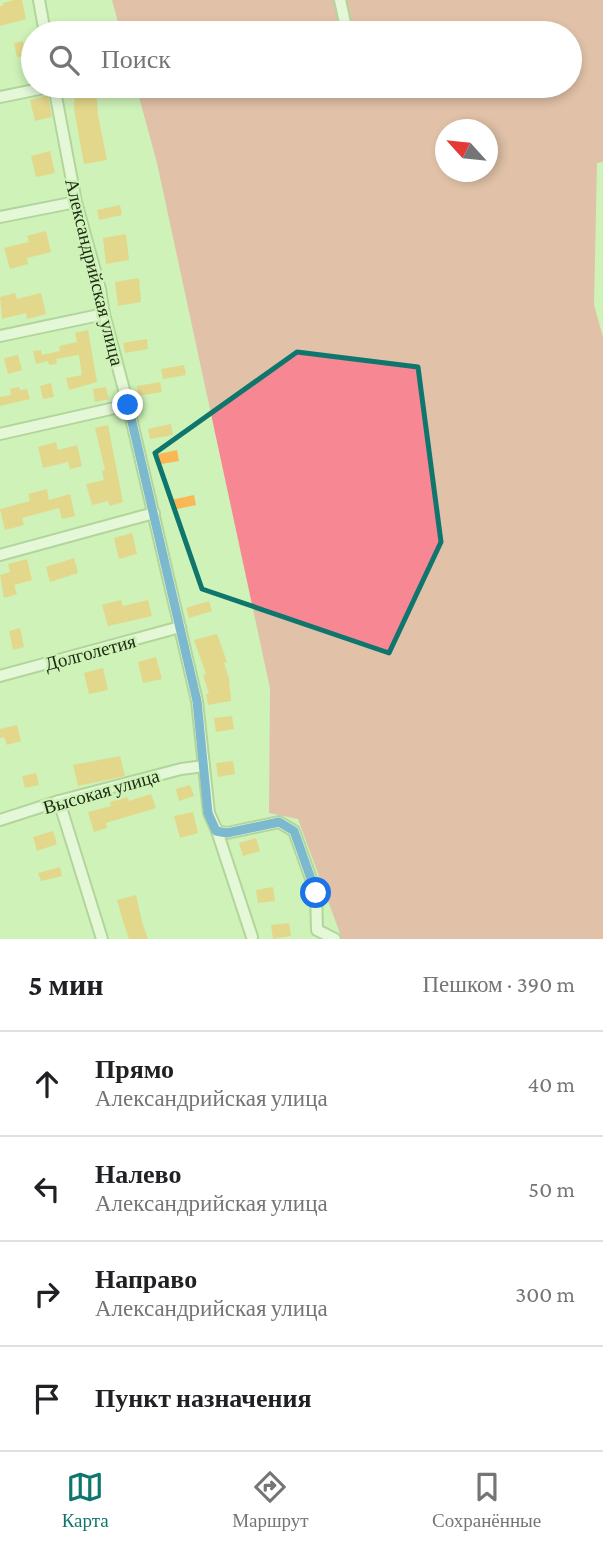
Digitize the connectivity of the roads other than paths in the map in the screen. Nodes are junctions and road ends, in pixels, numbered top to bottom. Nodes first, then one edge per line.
1 (39, 0) edge
2 (340, 0) edge
3 (43, 21) edge
4 (345, 21) edge
5 (21, 93) edge
6 (0, 97) edge
7 (56, 98) edge
8 (76, 202) junction
9 (0, 216) edge
10 (104, 314) junction
11 (0, 337) edge
12 (128, 405) junction
13 (0, 435) edge
14 (154, 513) junction
15 (0, 555) edge
16 (180, 627) junction
17 (0, 676) edge
18 (204, 766) junction
19 (59, 802) junction
20 (0, 820) edge
21 (216, 831) junction
22 (252, 937) edge
23 (102, 939) edge
24 (335, 939) edge

1 - 3 street
2 - 4 street
5 - 6 street
7 - 8 street, Александрийская улица
8 - 9 street
8 - 10 street, Александрийская улица
10 - 11 street
10 - 12 street, Александрийская улица
12 - 13 street
12 - 14 street, Александрийская улица
14 - 15 street
14 - 16 street, Александрийская улица
16 - 17 street, Долголетия
16 - 18 street, Александрийская улица
18 - 19 street, Высокая улица
18 - 21 street, Александрийская улица
19 - 20 street, Высокая улица
19 - 23 street
21 - 22 street, Александрийская улица
21 - 24 street

